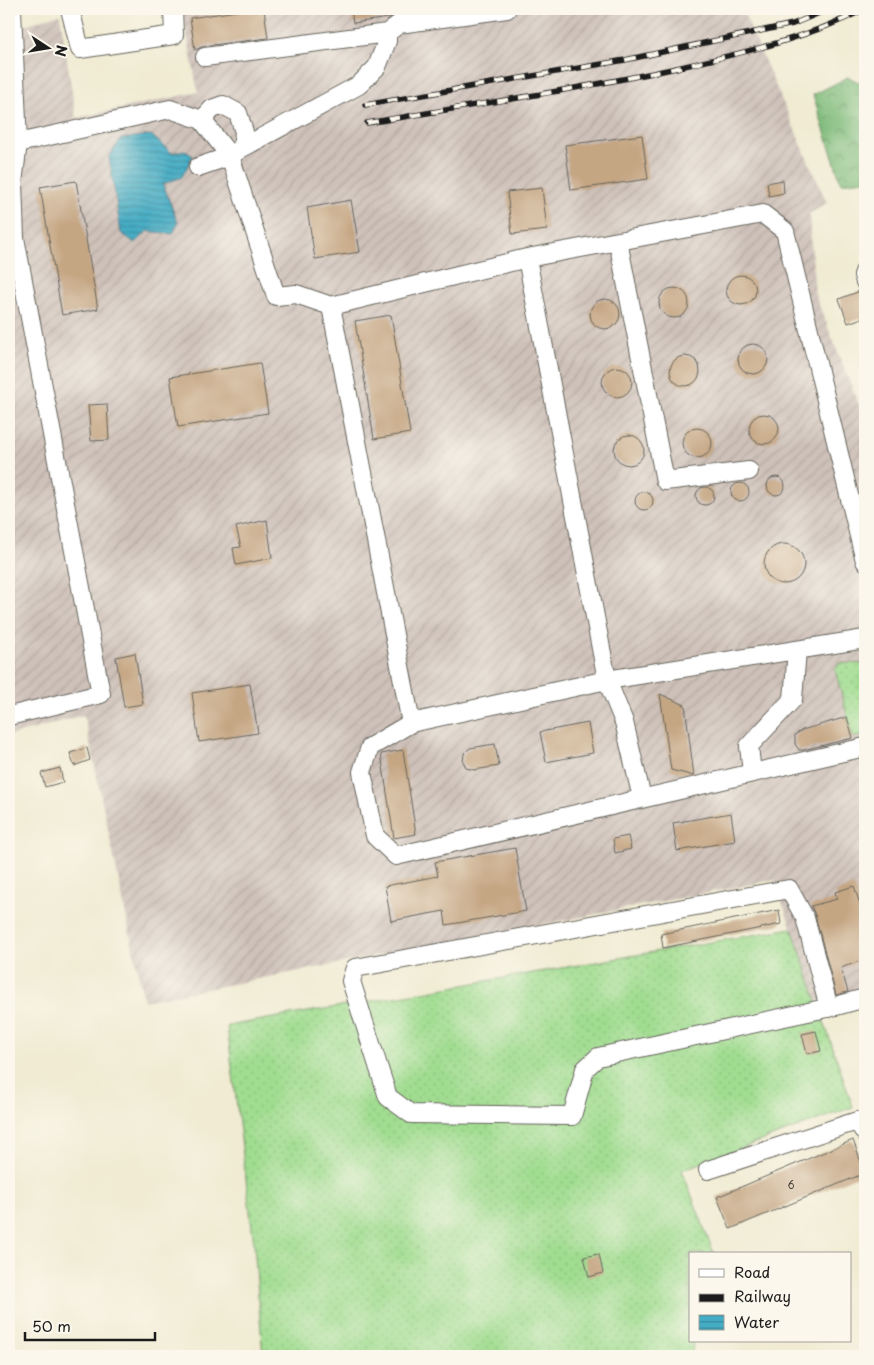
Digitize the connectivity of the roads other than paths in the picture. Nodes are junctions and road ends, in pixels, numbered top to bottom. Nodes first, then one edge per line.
1 (70, 9) edge
2 (173, 9) edge
3 (507, 9) edge
4 (13, 10) edge
5 (387, 33) junction
6 (205, 57) dead end
7 (202, 120) junction
8 (18, 143) junction
9 (236, 152) junction
10 (198, 167) dead end
11 (11, 183) edge
12 (618, 241) junction
13 (527, 258) junction
14 (865, 270) edge
15 (865, 282) edge
16 (331, 306) junction
17 (749, 471) dead end
18 (865, 561) edge
19 (865, 639) edge
20 (798, 650) junction
21 (607, 680) junction
22 (9, 716) edge
23 (411, 723) junction
24 (865, 747) edge
25 (752, 773) junction
26 (642, 798) junction
27 (865, 998) edge
28 (830, 1008) junction
29 (865, 1133) edge
30 (708, 1170) dead end

1 - 2 lane
3 - 5 lane
4 - 8 lane
5 - 6 lane
5 - 9 lane
7 - 8 lane
7 - 9 lane
7 - 9 lane
8 - 11 lane
9 - 10 lane
9 - 16 lane
11 - 22 lane
12 - 13 lane
12 - 17 lane
12 - 18 lane
13 - 16 lane
13 - 21 lane
14 - 15 lane
16 - 23 lane
19 - 20 lane
20 - 21 lane
20 - 25 lane
21 - 23 lane
21 - 26 lane
23 - 26 lane
24 - 25 lane
25 - 26 lane
27 - 28 lane
28 - 28 lane
29 - 30 lane

